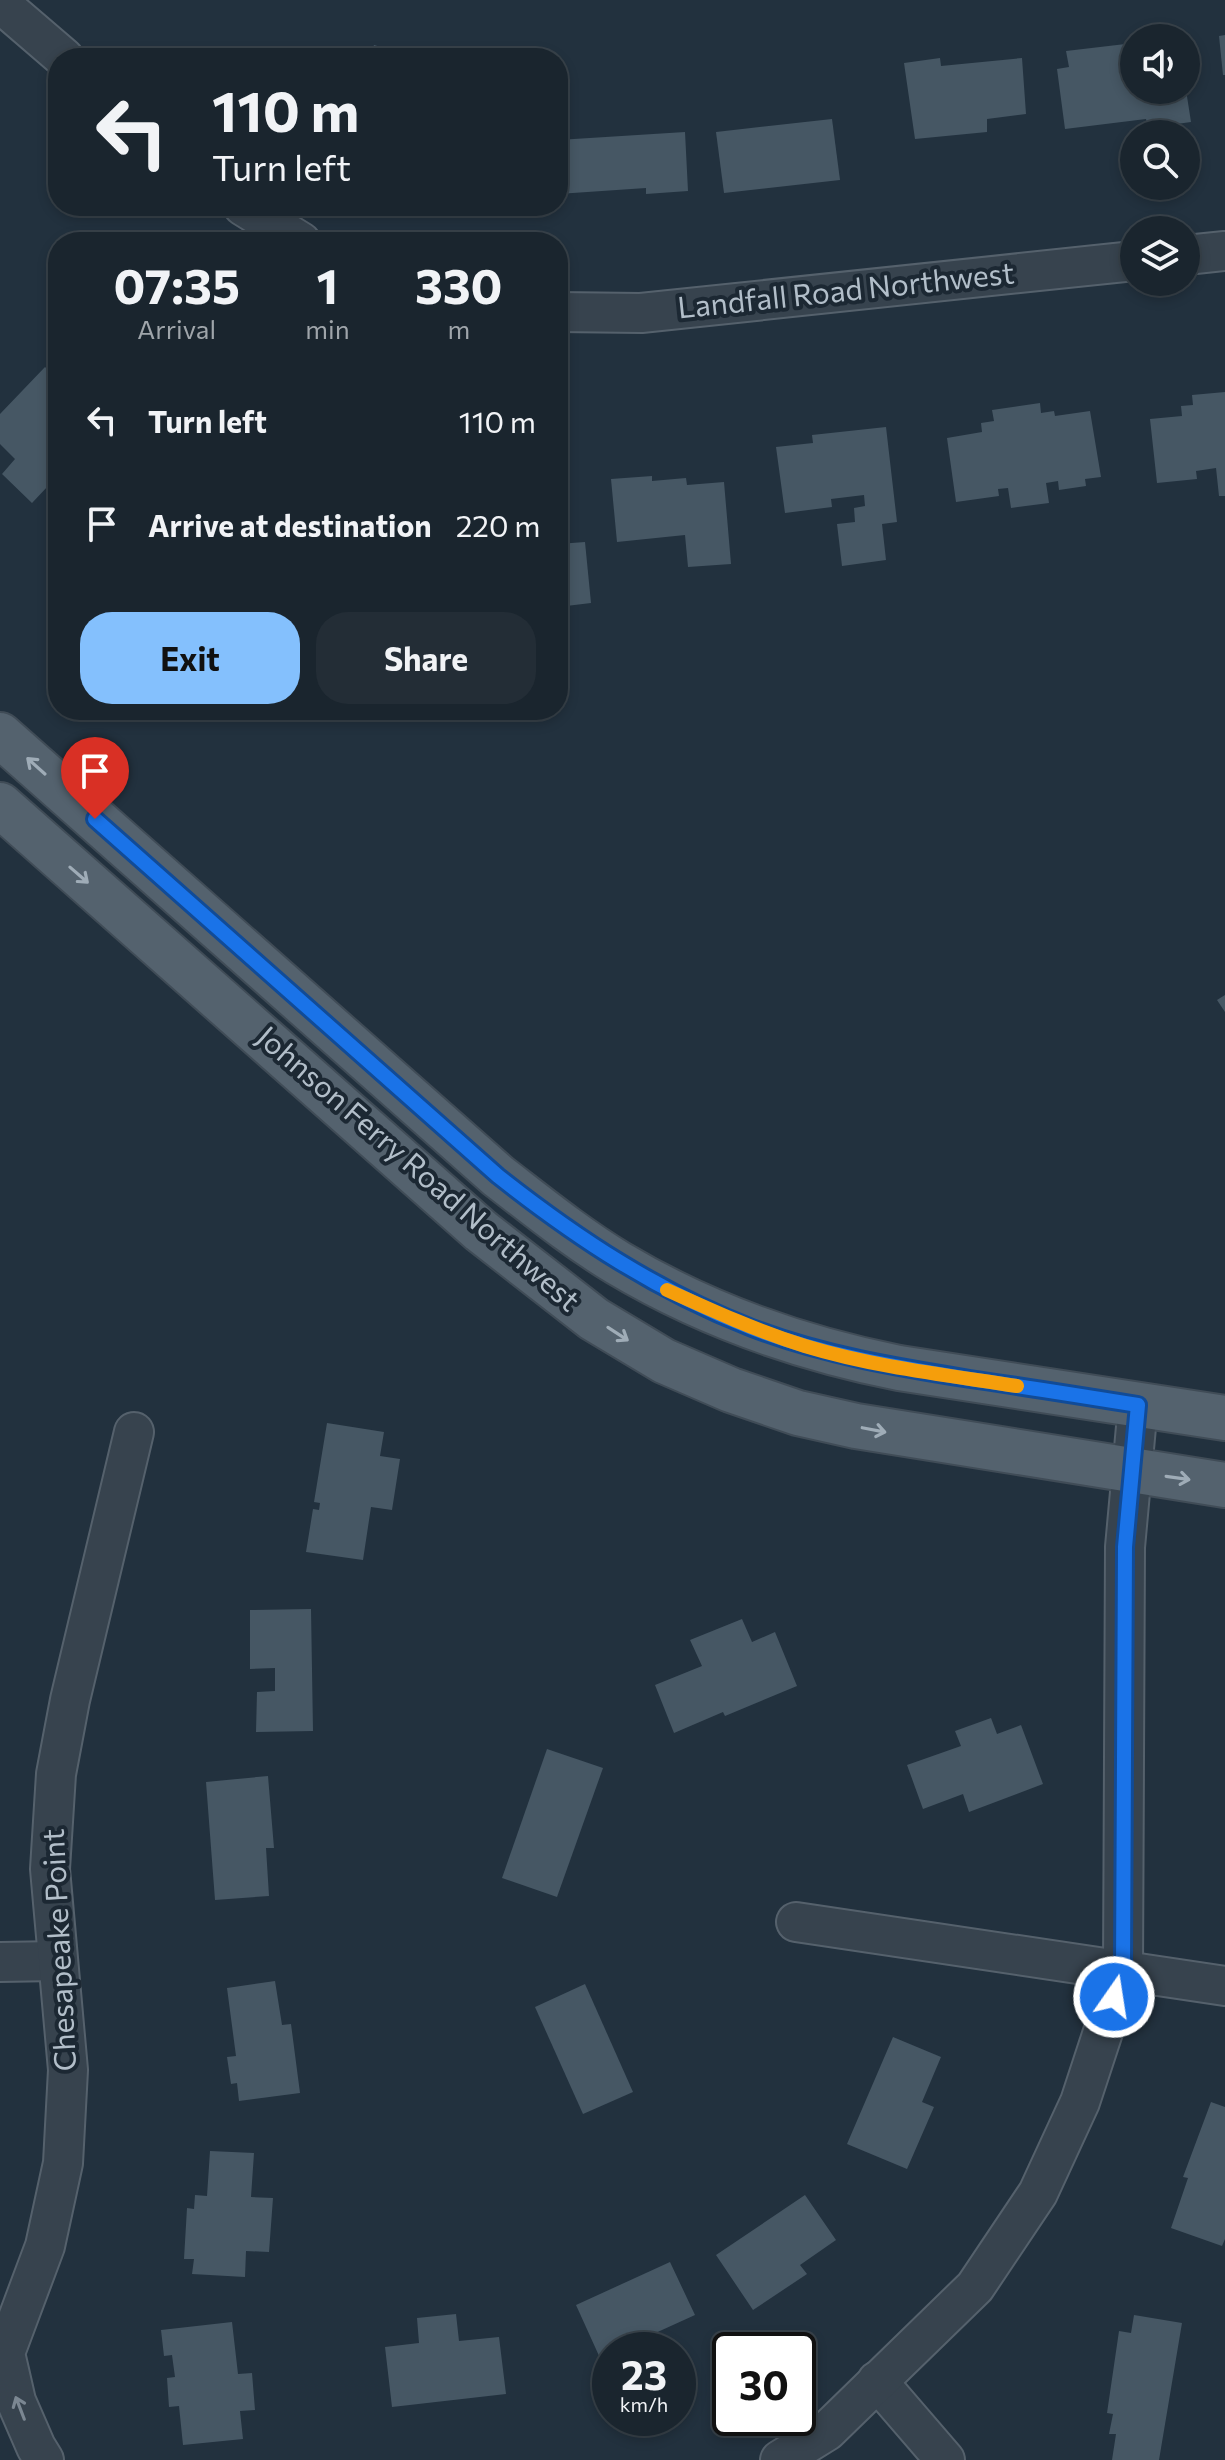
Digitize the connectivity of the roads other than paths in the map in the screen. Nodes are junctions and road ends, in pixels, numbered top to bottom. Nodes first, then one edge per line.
1 (0, 3) edge
2 (52, 48) edge
3 (256, 216) edge
4 (284, 232) edge
5 (1225, 251) edge
6 (1200, 254) edge
7 (1120, 262) edge
8 (568, 312) edge
9 (0, 735) edge
10 (0, 805) edge
11 (1138, 1405) junction
12 (1225, 1418) edge
13 (134, 1432) dead end
14 (1132, 1471) junction
15 (1225, 1485) edge
16 (796, 1922) dead end
17 (57, 1961) junction
18 (0, 1962) edge
19 (1123, 1971) junction
20 (1225, 1986) edge
21 (3, 2356) edge
22 (877, 2381) junction
23 (44, 2460) edge
24 (780, 2460) edge
25 (945, 2460) edge

1 - 2 street
3 - 4 street
5 - 6 street
7 - 8 street, Landfall Road Northwest
11 -> 9 main road, Johnson Ferry Road Northwest
10 -> 14 main road, Johnson Ferry Road Northwest
11 - 12 main road, Johnson Ferry Road Northwest
11 - 14 street
13 - 17 street, Chesapeake Point
14 -> 15 main road, Johnson Ferry Road Northwest
14 - 19 street
16 - 19 street
17 - 18 street
17 - 21 street, Chesapeake Point
19 - 20 street
19 - 22 street
23 -> 21 street, Chesapeake Point
22 - 24 street
22 - 25 street

